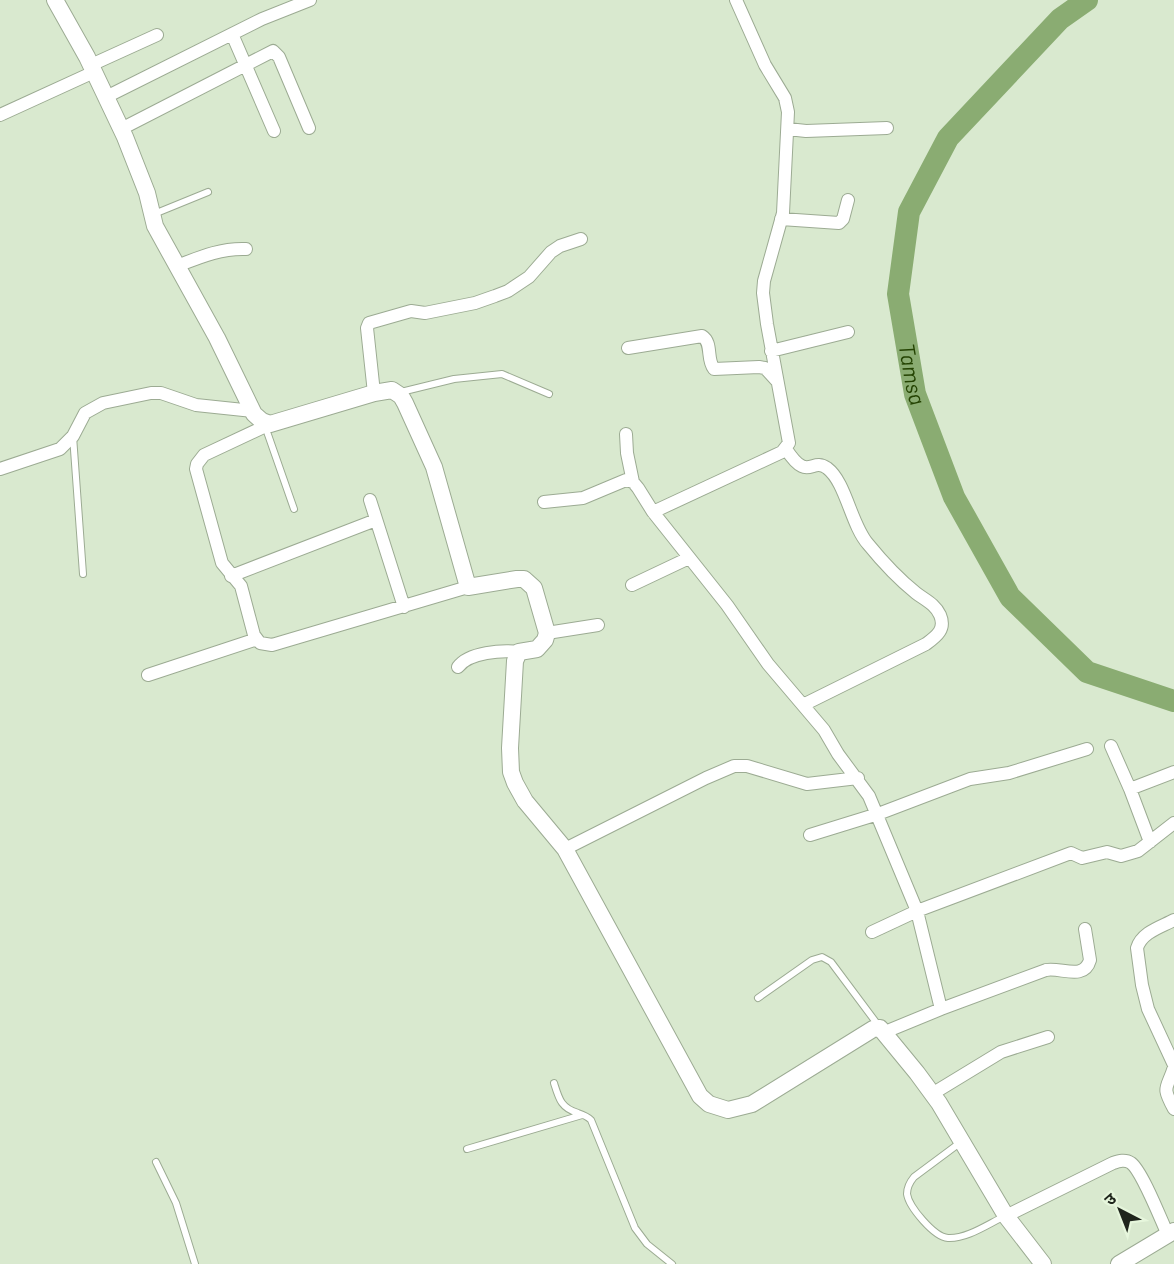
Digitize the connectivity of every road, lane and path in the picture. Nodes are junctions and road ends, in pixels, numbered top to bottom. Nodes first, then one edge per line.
1 (54, 0) edge
2 (310, 0) edge
3 (736, 0) edge
4 (232, 34) junction
5 (157, 35) dead end
6 (244, 65) junction
7 (93, 69) junction
8 (106, 97) junction
9 (0, 115) edge
10 (309, 128) dead end
11 (887, 128) dead end
12 (121, 129) junction
13 (788, 129) junction
14 (274, 131) dead end
15 (208, 192) dead end
16 (848, 200) dead end
17 (151, 215) junction
18 (781, 219) junction
19 (581, 239) dead end
20 (246, 249) dead end
21 (177, 266) junction
22 (848, 332) dead end
23 (628, 348) dead end
24 (771, 351) junction
25 (777, 380) junction
26 (374, 393) junction
27 (397, 393) junction
28 (549, 394) dead end
29 (252, 411) junction
30 (268, 425) junction
31 (626, 434) dead end
32 (73, 436) junction
33 (786, 449) junction
34 (0, 469) edge
35 (633, 482) junction
36 (370, 500) dead end
37 (544, 502) dead end
38 (294, 509) dead end
39 (653, 512) junction
40 (376, 520) junction
41 (689, 558) junction
42 (83, 574) dead end
43 (231, 576) junction
44 (632, 585) dead end
45 (468, 587) junction
46 (404, 607) junction
47 (598, 625) dead end
48 (547, 633) junction
49 (257, 639) junction
50 (519, 652) junction
51 (458, 668) dead end
52 (148, 675) dead end
53 (803, 705) junction
54 (1111, 746) dead end
55 (1087, 749) dead end
56 (1174, 772) edge
57 (858, 778) junction
58 (1130, 789) junction
59 (878, 814) junction
60 (1174, 823) edge
61 (810, 835) dead end
62 (1150, 842) junction
63 (565, 849) junction
64 (916, 911) junction
65 (1174, 920) edge
66 (1084, 929) dead end
67 (872, 932) dead end
68 (758, 998) dead end
69 (941, 1009) junction
70 (882, 1030) junction
71 (1048, 1037) dead end
72 (1174, 1066) edge
73 (554, 1083) dead end
74 (932, 1094) junction
75 (1174, 1109) edge
76 (583, 1114) junction
77 (962, 1141) junction
78 (468, 1149) dead end
79 (156, 1162) dead end
80 (1006, 1216) junction
81 (1171, 1233) edge
82 (195, 1264) edge
83 (672, 1264) edge
84 (1043, 1264) edge
85 (1119, 1264) edge

1 - 7 street
2 - 4 street
3 - 13 street
4 - 6 street
4 - 8 street
5 - 7 street
6 - 10 street
6 - 12 street
6 - 14 street
7 - 8 street
7 - 9 street
8 - 12 street
11 - 13 street
12 - 17 street
13 - 18 street
15 - 17 lane
16 - 18 street
17 - 21 street
18 - 24 street
19 - 26 street
20 - 21 street
21 - 29 street
22 - 24 street
23 - 25 street
24 - 25 street
25 - 33 street
26 - 27 street
26 - 30 street
27 - 28 lane
27 - 45 street
29 - 30 street
29 - 32 street
30 - 38 lane
30 - 43 street
31 - 35 street
32 - 34 street
32 - 42 lane
33 - 39 street
33 - 53 street
35 - 37 street
35 - 39 street
36 - 40 street
39 - 41 street
40 - 43 street
40 - 46 street
41 - 44 street
41 - 53 street
43 - 49 street
45 - 46 street
45 - 48 street
46 - 49 street
47 - 48 street
48 - 50 street
49 - 52 street
50 - 51 street
50 - 63 street
53 - 57 street
54 - 58 street
55 - 59 street
56 - 58 street
57 - 59 street
57 - 63 street
58 - 62 street
59 - 61 street
59 - 64 street
60 - 62 street
62 - 64 street
63 - 70 street
64 - 67 street
64 - 69 street
65 - 72 street
66 - 69 street
68 - 70 lane
69 - 70 street
70 - 74 street
71 - 74 street
72 - 75 street
73 - 76 lane
74 - 77 street
76 - 78 lane
76 - 83 lane
77 - 80 street
77 - 80 lane
79 - 82 lane
80 - 81 street
80 - 84 street
81 - 85 street

